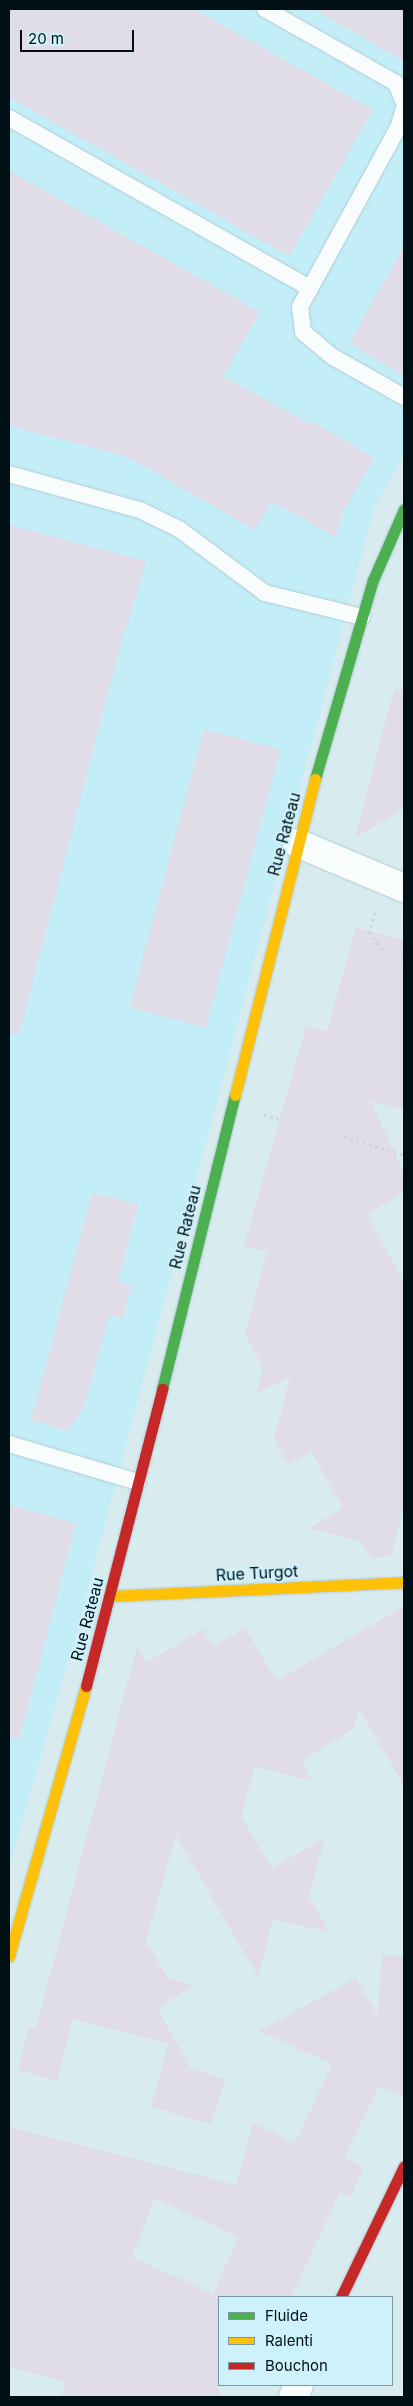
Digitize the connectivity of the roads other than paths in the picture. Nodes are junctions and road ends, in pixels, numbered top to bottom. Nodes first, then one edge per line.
1 (265, 9) edge
2 (404, 103) edge
3 (404, 108) edge
4 (9, 118) edge
5 (309, 288) junction
6 (404, 397) edge
7 (9, 474) edge
8 (404, 509) edge
9 (362, 618) junction
10 (297, 843) junction
11 (394, 884) edge
12 (9, 1444) edge
13 (138, 1482) junction
14 (404, 1582) edge
15 (111, 1596) junction
16 (9, 1956) edge
17 (404, 2166) edge
18 (341, 2296) edge

1 - 2 lane
3 - 5 lane
4 - 5 lane
5 - 6 lane
7 - 9 lane
8 - 9 street, Rue Rateau
9 - 10 street, Rue Rateau
10 - 11 street
10 - 13 street, Rue Rateau
12 - 13 lane
13 - 15 street, Rue Rateau
14 - 15 street, Rue Turgot
15 - 16 street, Rue Rateau
17 - 18 street

